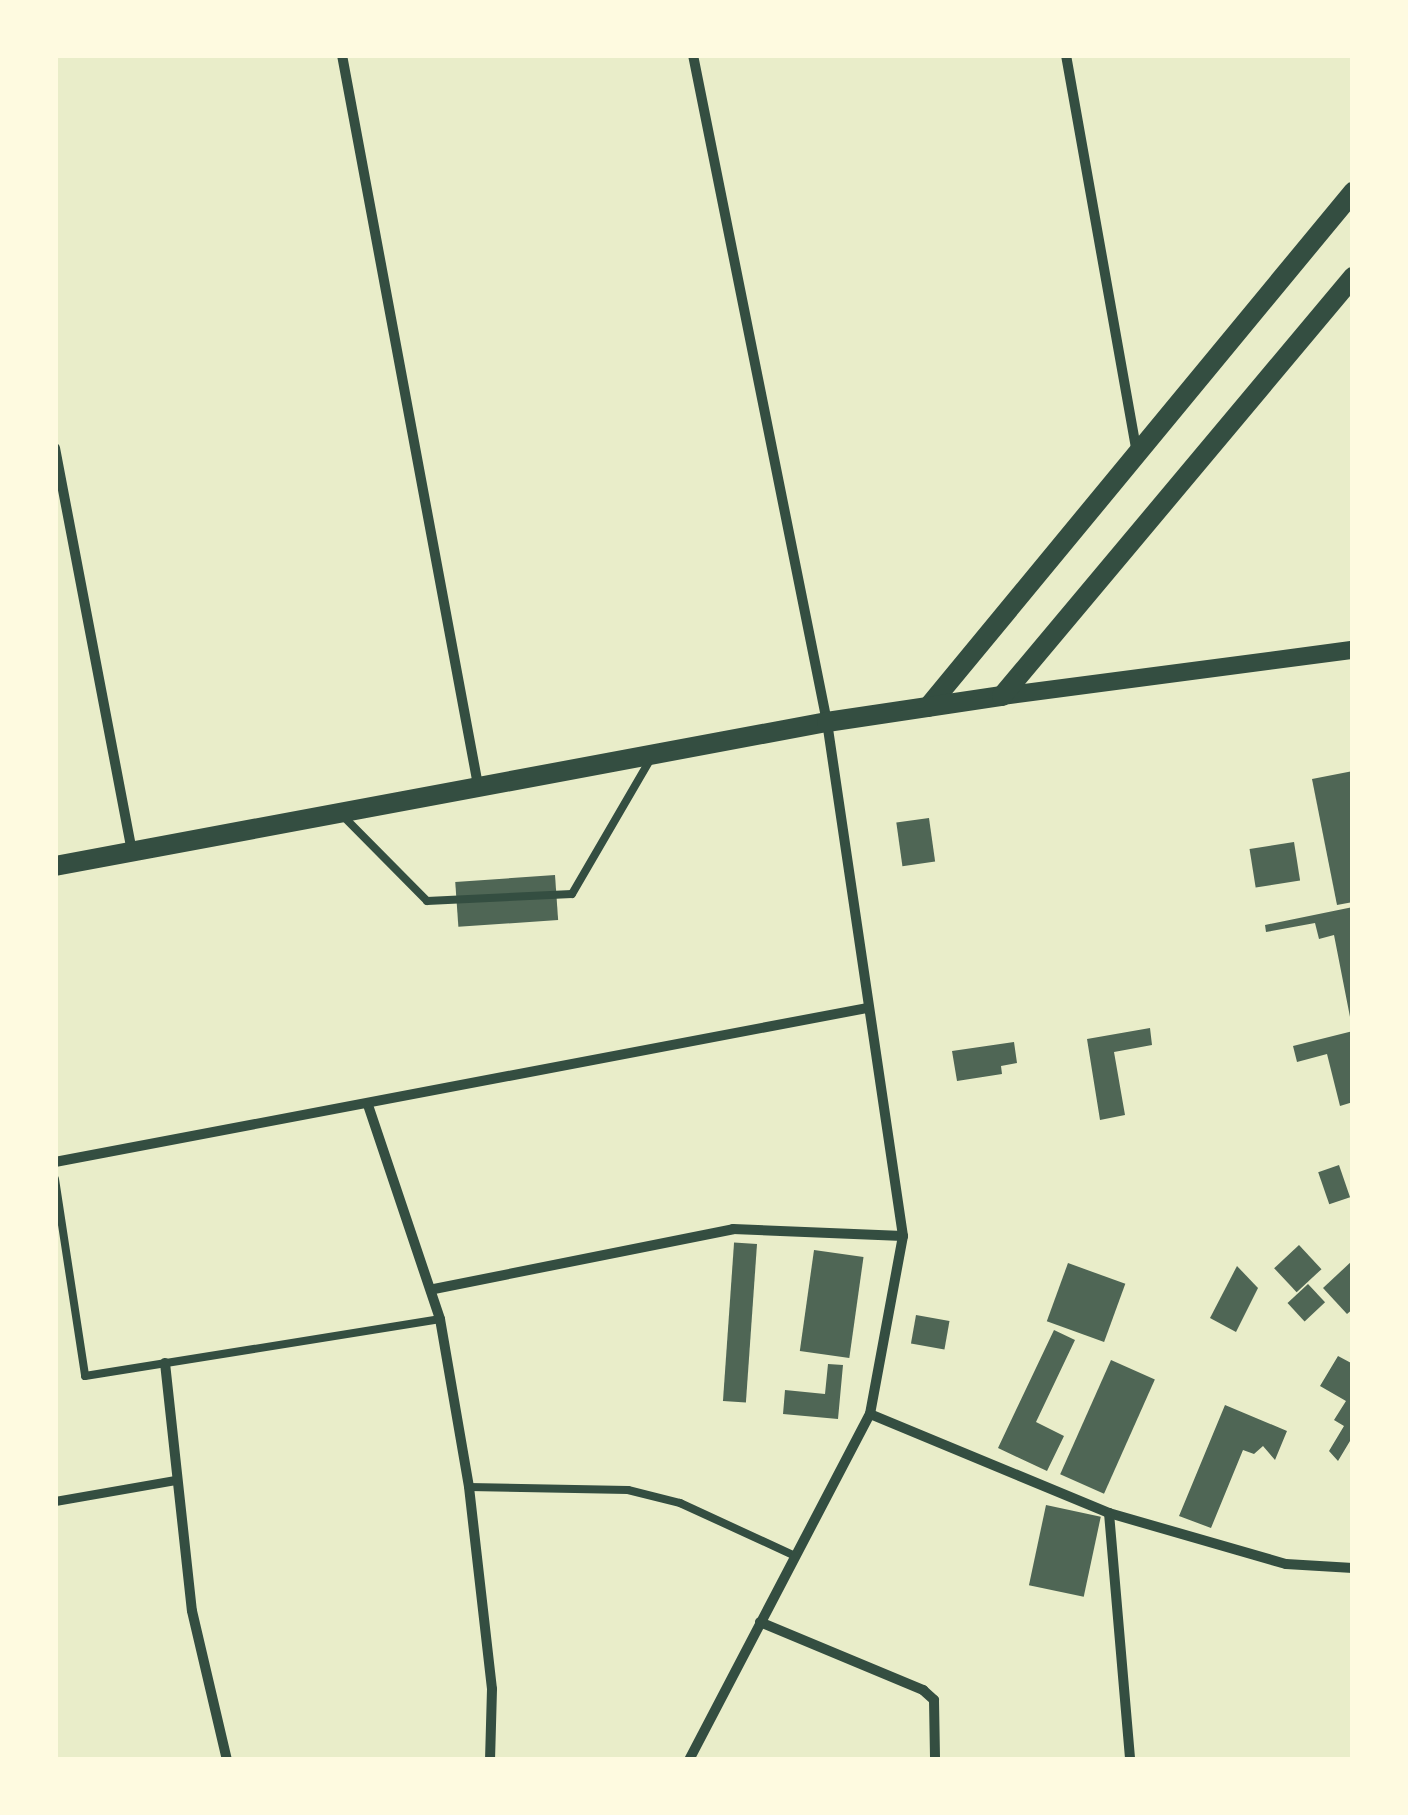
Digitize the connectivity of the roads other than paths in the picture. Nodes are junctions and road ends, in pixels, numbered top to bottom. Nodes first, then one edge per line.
1 (342, 55) edge
2 (693, 55) edge
3 (1066, 55) edge
4 (1353, 192) edge
5 (1353, 277) edge
6 (55, 448) edge
7 (1137, 453) junction
8 (1353, 650) edge
9 (1002, 696) junction
10 (928, 707) junction
11 (827, 722) junction
12 (654, 753) junction
13 (478, 785) junction
14 (339, 812) junction
15 (132, 852) junction
16 (55, 866) edge
17 (868, 1008) junction
18 (368, 1105) junction
19 (55, 1162) edge
20 (55, 1179) edge
21 (903, 1236) junction
22 (434, 1289) junction
23 (440, 1319) junction
24 (165, 1363) junction
25 (870, 1414) junction
26 (175, 1480) junction
27 (468, 1487) junction
28 (55, 1501) edge
29 (1109, 1513) junction
30 (795, 1556) junction
31 (1353, 1568) edge
32 (760, 1622) junction
33 (227, 1760) edge
34 (490, 1760) edge
35 (689, 1760) edge
36 (934, 1760) edge
37 (1130, 1760) edge

1 - 13 street
2 - 11 street
3 - 7 street
4 - 7 main road
5 - 9 main road
6 - 15 street
7 - 10 main road
8 - 9 street
9 - 10 main road
10 - 11 main road
11 - 12 main road
11 - 17 street
12 - 13 main road
12 - 14 lane
13 - 14 main road
14 - 15 main road
15 - 16 main road
17 - 18 street
17 - 21 street
18 - 19 street
18 - 22 street
20 - 24 lane
21 - 22 street
21 - 25 street
22 - 23 street
23 - 24 lane
23 - 27 street
24 - 26 street
25 - 29 street
25 - 30 street
26 - 28 street
26 - 33 street
27 - 30 lane
27 - 34 street
29 - 31 street
29 - 37 street
30 - 32 street
32 - 35 street
32 - 36 street

